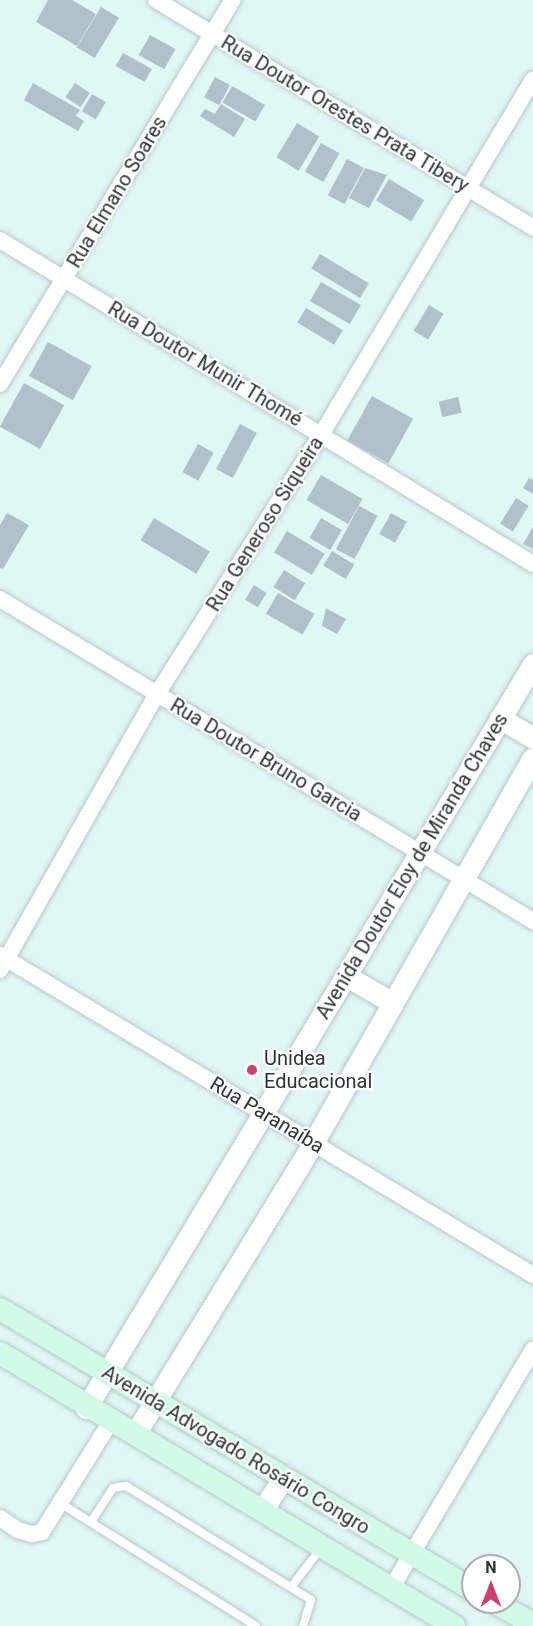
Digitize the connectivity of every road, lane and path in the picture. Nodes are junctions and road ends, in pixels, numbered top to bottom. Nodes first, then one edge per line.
1 (156, 0) edge
2 (233, 0) edge
3 (213, 34) junction
4 (533, 79) edge
5 (467, 188) junction
6 (533, 227) edge
7 (0, 240) edge
8 (64, 279) junction
9 (0, 384) edge
10 (321, 435) junction
11 (533, 564) edge
12 (0, 599) edge
13 (533, 664) edge
14 (157, 694) junction
15 (500, 718) junction
16 (533, 738) edge
17 (533, 758) edge
18 (419, 852) junction
19 (464, 879) junction
20 (533, 921) edge
21 (2, 961) edge
22 (348, 977) junction
23 (393, 1003) junction
24 (263, 1112) junction
25 (313, 1143) junction
26 (533, 1275) edge
27 (0, 1309) edge
28 (533, 1350) edge
29 (0, 1353) edge
30 (108, 1373) junction
31 (155, 1401) junction
32 (86, 1408) junction
33 (111, 1421) junction
34 (135, 1434) junction
35 (283, 1478) junction
36 (60, 1503) junction
37 (263, 1509) junction
38 (0, 1518) edge
39 (91, 1522) junction
40 (323, 1546) junction
41 (411, 1554) junction
42 (461, 1583) edge
43 (292, 1586) junction
44 (392, 1587) junction
45 (515, 1614) edge
46 (440, 1622) edge
47 (533, 1624) edge
48 (256, 1626) edge
49 (303, 1626) edge

1 - 3 street, Rua Doutor Orestes Prata Tibery
2 - 3 street, Rua Elmano Soares
3 - 5 street, Rua Doutor Orestes Prata Tibery
3 - 8 street, Rua Elmano Soares
4 - 5 street, Rua Generoso Siqueira
5 - 6 street, Rua Doutor Orestes Prata Tibery
5 - 10 street, Rua Generoso Siqueira
7 - 8 street, Rua Doutor Munir Thomé
8 - 9 street, Rua Elmano Soares
8 - 10 street, Rua Doutor Munir Thomé
10 - 11 street, Rua Doutor Munir Thomé
10 - 14 street, Rua Generoso Siqueira
12 - 14 street, Rua Doutor Bruno Garcia
13 - 15 street, Avenida Doutor Eloy de Miranda Chaves
14 - 18 street, Rua Doutor Bruno Garcia
14 - 21 street, Rua Generoso Siqueira
15 - 16 street
15 - 18 street, Avenida Doutor Eloy de Miranda Chaves
17 - 19 street
18 - 19 street, Rua Doutor Bruno Garcia
18 - 22 street, Avenida Doutor Eloy de Miranda Chaves
19 - 20 street, Rua Doutor Bruno Garcia
19 - 23 street
21 - 24 street, Rua Paranaíba
22 - 23 street
22 - 24 street, Avenida Doutor Eloy de Miranda Chaves
23 - 25 street
24 - 25 street, Rua Paranaíba
24 - 30 street, Avenida Doutor Eloy de Miranda Chaves
25 - 26 street, Rua Paranaíba
25 - 31 street
27 - 30 main road, Avenida Advogado Rosário Congro
28 - 41 street
29 - 32 main road, Avenida Advogado Rosário Congro
30 - 31 main road, Avenida Advogado Rosário Congro
30 - 32 street, Avenida Doutor Eloy de Miranda Chaves
31 - 34 street
31 - 35 main road, Avenida Advogado Rosário Congro
32 - 33 main road, Avenida Advogado Rosário Congro
33 - 34 main road, Avenida Advogado Rosário Congro
33 - 36 street
34 - 37 main road, Avenida Advogado Rosário Congro
35 - 37 street
35 - 41 main road, Avenida Advogado Rosário Congro
36 - 38 street
36 - 39 lane
37 - 40 main road, Avenida Advogado Rosário Congro
39 - 43 lane
39 - 48 lane
40 - 43 lane
40 - 44 main road, Avenida Advogado Rosário Congro
41 - 42 main road, Avenida Advogado Rosário Congro
41 - 44 street
43 - 49 lane
44 - 46 main road, Avenida Advogado Rosário Congro
45 - 47 main road

